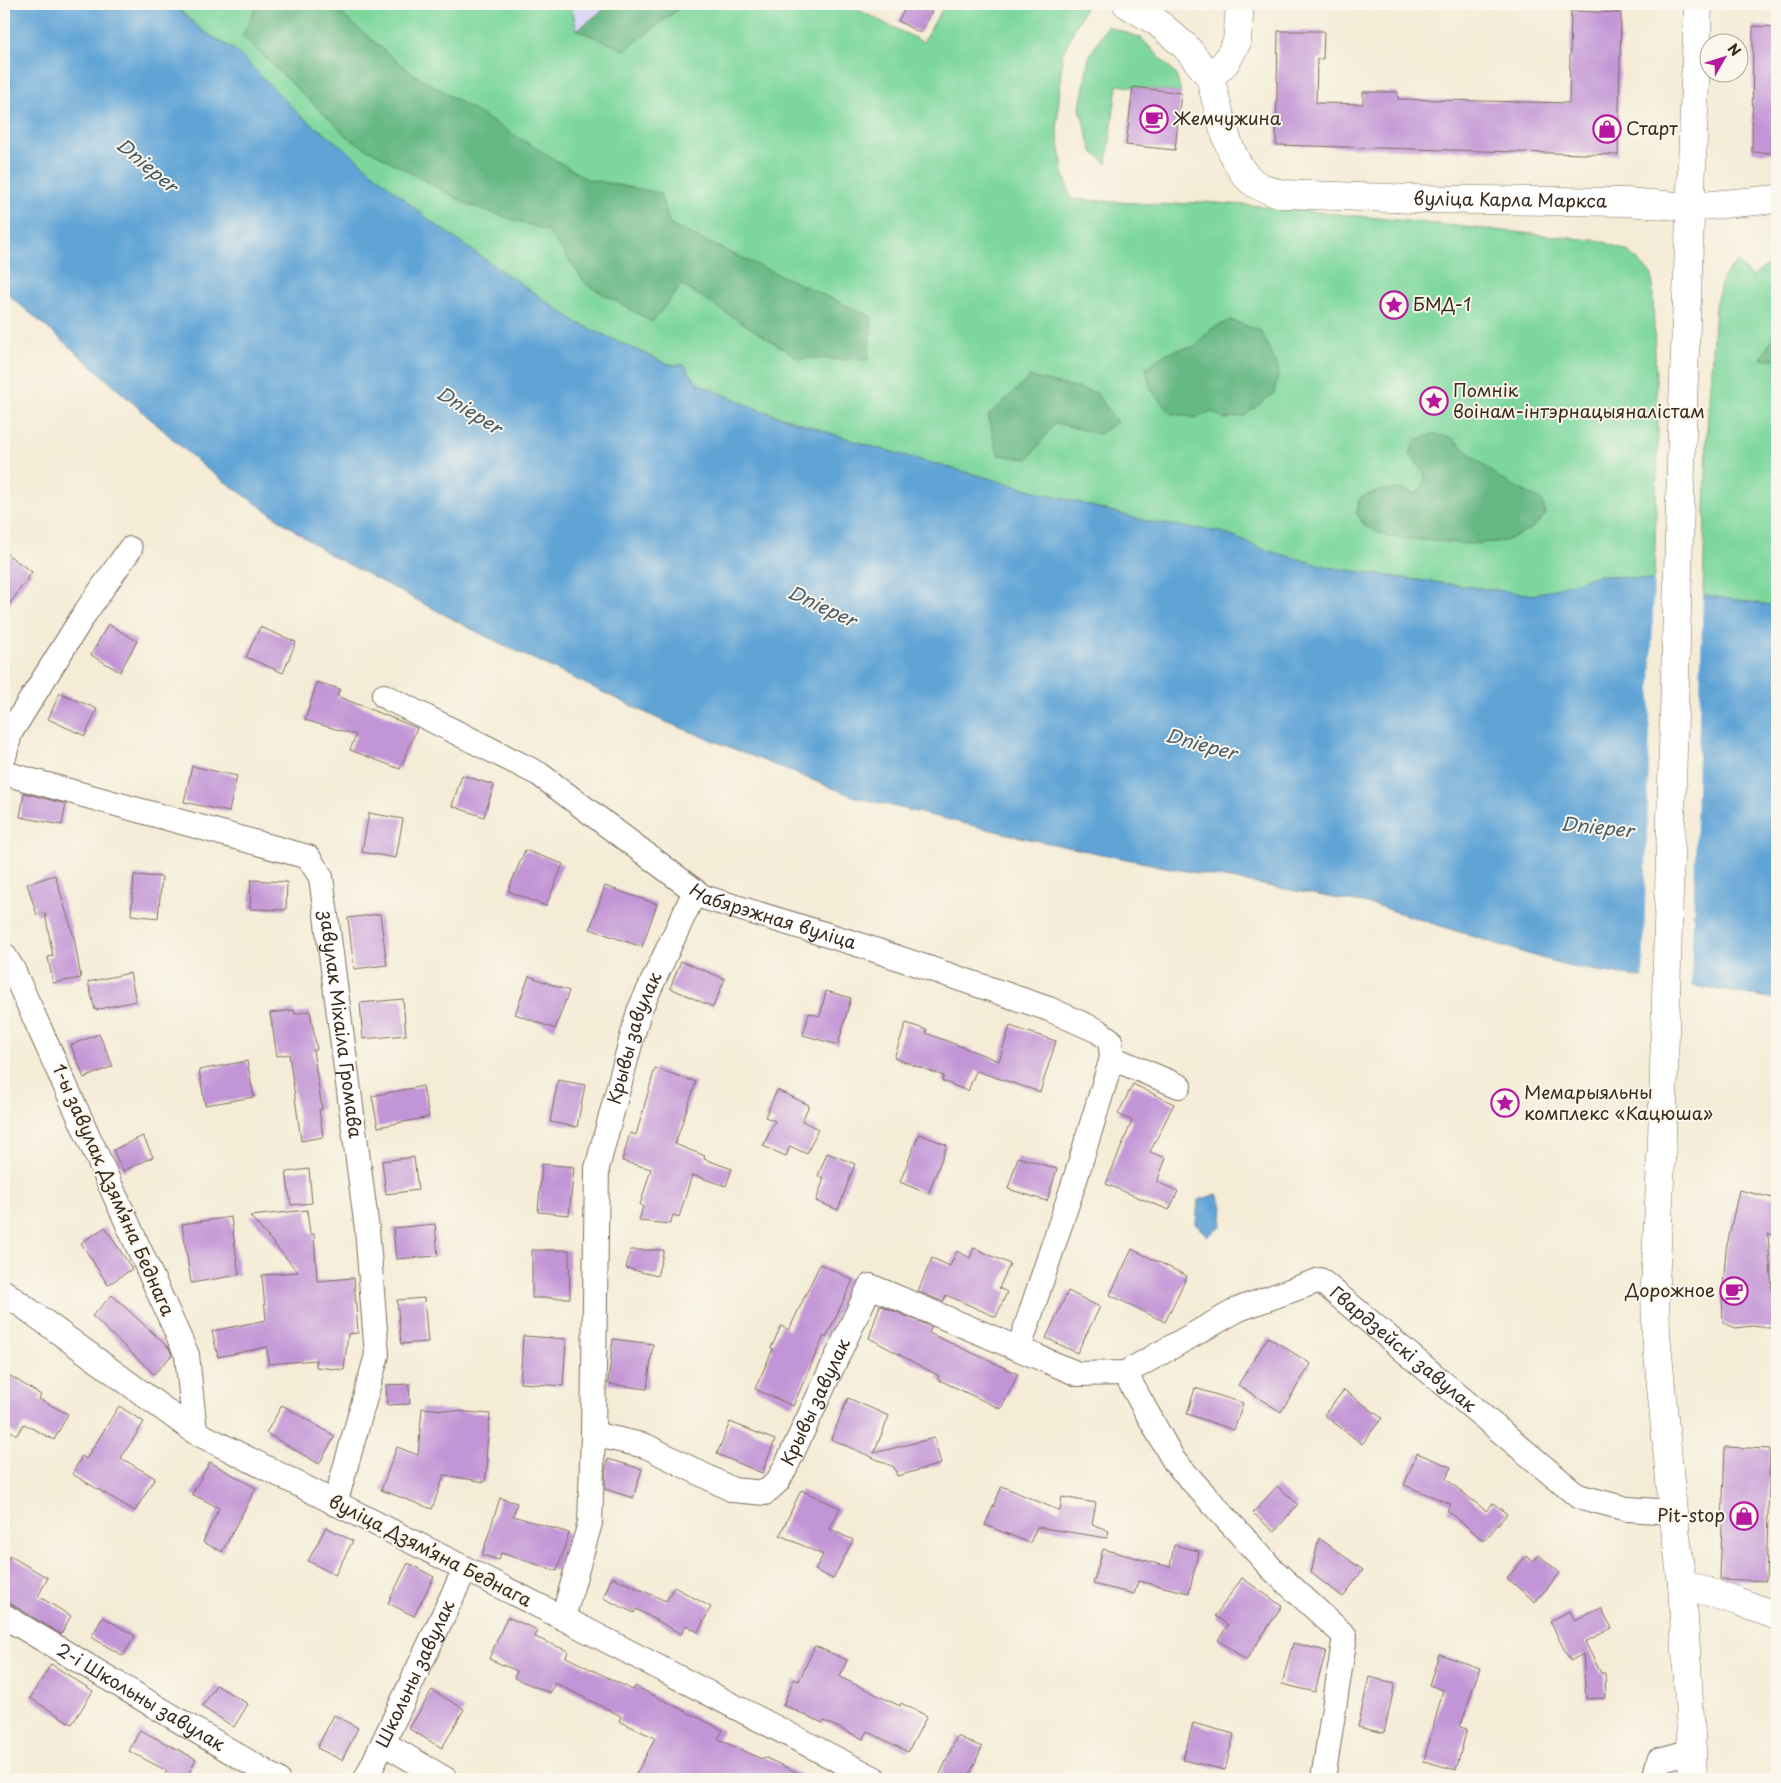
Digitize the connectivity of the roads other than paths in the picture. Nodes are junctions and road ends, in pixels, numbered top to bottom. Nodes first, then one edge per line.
1 (1127, 4) edge
2 (1240, 4) edge
3 (1698, 4) edge
4 (1210, 78) junction
5 (1777, 199) edge
6 (1691, 207) junction
7 (130, 549) dead end
8 (384, 696) dead end
9 (4, 757) edge
10 (4, 773) edge
11 (695, 891) junction
12 (4, 955) edge
13 (1112, 1058) junction
14 (1180, 1086) dead end
15 (4, 1292) edge
16 (1019, 1348) junction
17 (1125, 1373) junction
18 (195, 1432) junction
19 (593, 1434) junction
20 (335, 1504) junction
21 (1673, 1512) junction
22 (465, 1569) junction
23 (1682, 1584) junction
24 (4, 1616) edge
25 (1777, 1616) edge
26 (563, 1618) junction
27 (383, 1743) junction
28 (1692, 1751) junction
29 (277, 1779) edge
30 (366, 1779) edge
31 (446, 1779) edge
32 (875, 1779) edge
33 (1323, 1779) edge
34 (1654, 1779) edge
35 (1693, 1779) edge

1 - 4 main road
2 - 4 main road
3 - 6 main road
4 - 6 main road, вуліца Карла Маркса
5 - 6 main road, вуліца Карла Маркса
6 - 21 main road
7 - 9 street
8 - 11 street, Набярэжная вуліца
10 - 20 street, завулак Міхаіла Громава
11 - 13 street, Набярэжная вуліца
11 - 19 street, Крывы завулак
12 - 18 street, 1-ы завулак Дзямʼяна Беднага
13 - 14 street
13 - 16 street
15 - 18 street, вуліца Дзямʼяна Беднага
16 - 17 street, Крывы завулак
16 - 19 street, Крывы завулак
17 - 21 street, Гвардзейскі завулак
17 - 33 street
18 - 20 street, вуліца Дзямʼяна Беднага
19 - 26 street, Крывы завулак
20 - 22 street, вуліца Дзямʼяна Беднага
21 - 23 main road
22 - 26 street, вуліца Дзямʼяна Беднага
22 - 27 street, Школьны завулак
23 - 25 main road
23 - 28 main road
24 - 29 street, 2-і Школьны завулак
26 - 32 street, вуліца Дзямʼяна Беднага
27 - 30 street, Школьны завулак
27 - 31 street
28 - 34 street
28 - 35 main road

